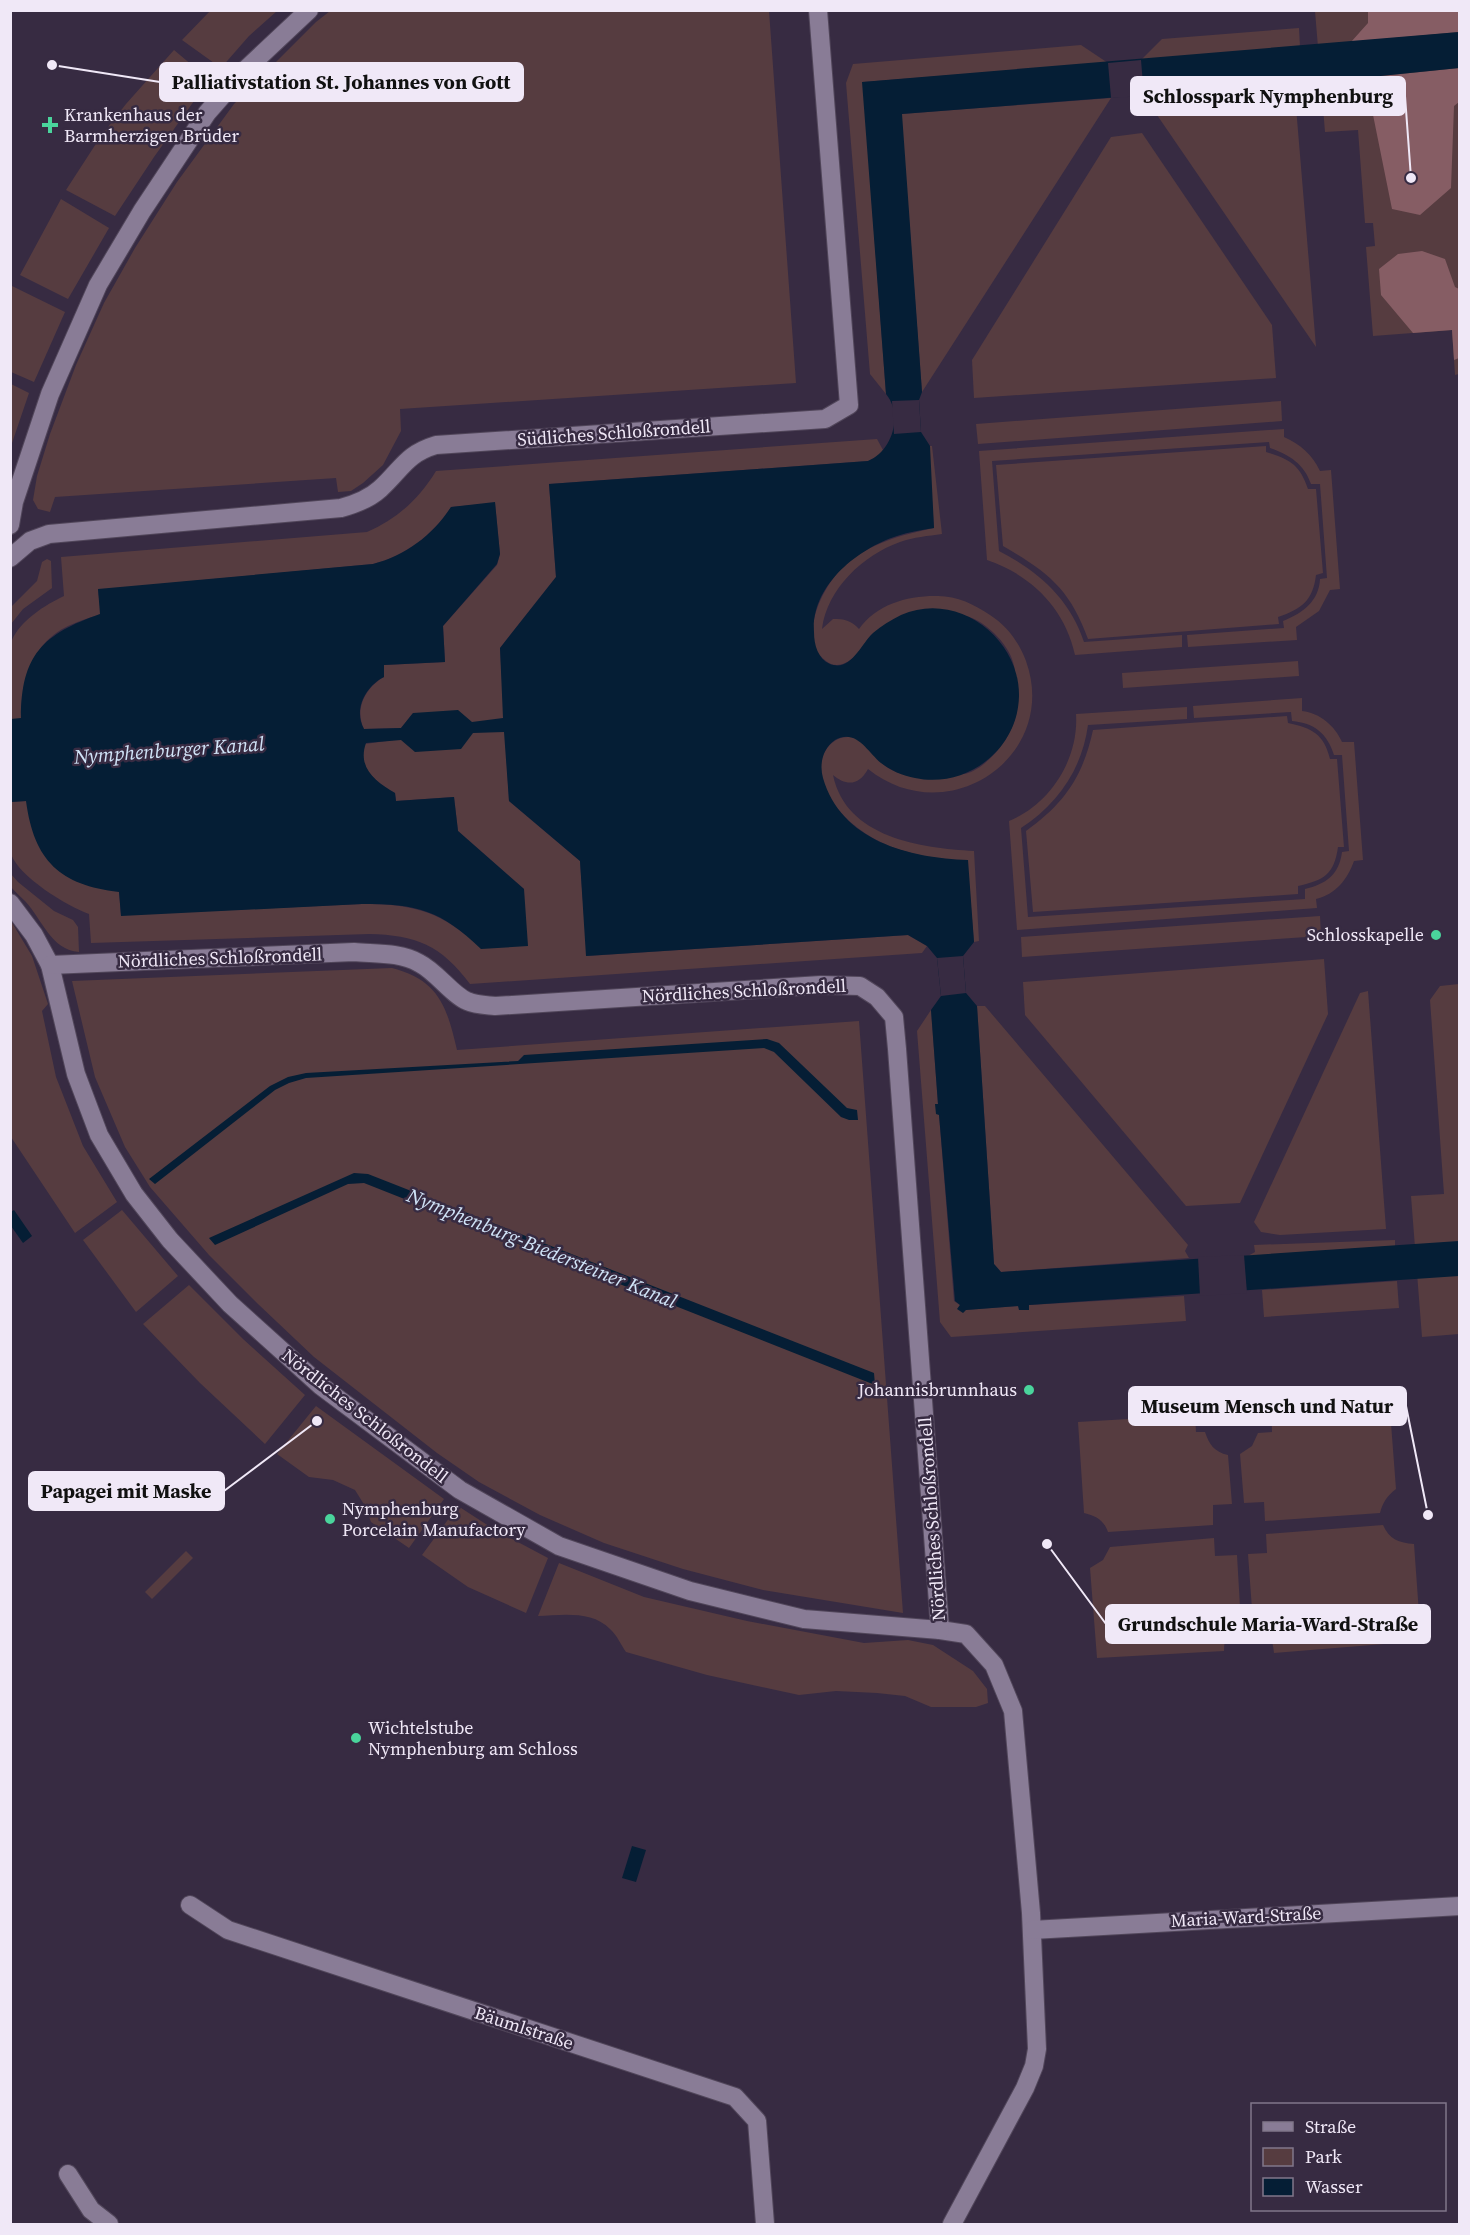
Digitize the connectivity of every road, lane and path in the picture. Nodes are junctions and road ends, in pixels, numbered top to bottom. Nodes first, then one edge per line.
1 (309, 10) edge
2 (818, 10) edge
3 (10, 525) edge
4 (10, 558) edge
5 (10, 903) edge
6 (50, 965) junction
7 (940, 1630) junction
8 (190, 1905) dead end
9 (1460, 1906) edge
10 (1032, 1929) junction
11 (68, 2174) dead end
12 (109, 2224) edge
13 (765, 2224) edge
14 (952, 2224) edge

1 - 3 street
2 - 4 street, Südliches Schloßrondell
5 - 6 street
6 - 7 street, Nördliches Schloßrondell
6 - 7 street, Nördliches Schloßrondell
7 - 10 street
8 - 13 street, Bäumlstraße
9 - 10 street, Maria-Ward-Straße
10 - 14 street
11 - 12 street

